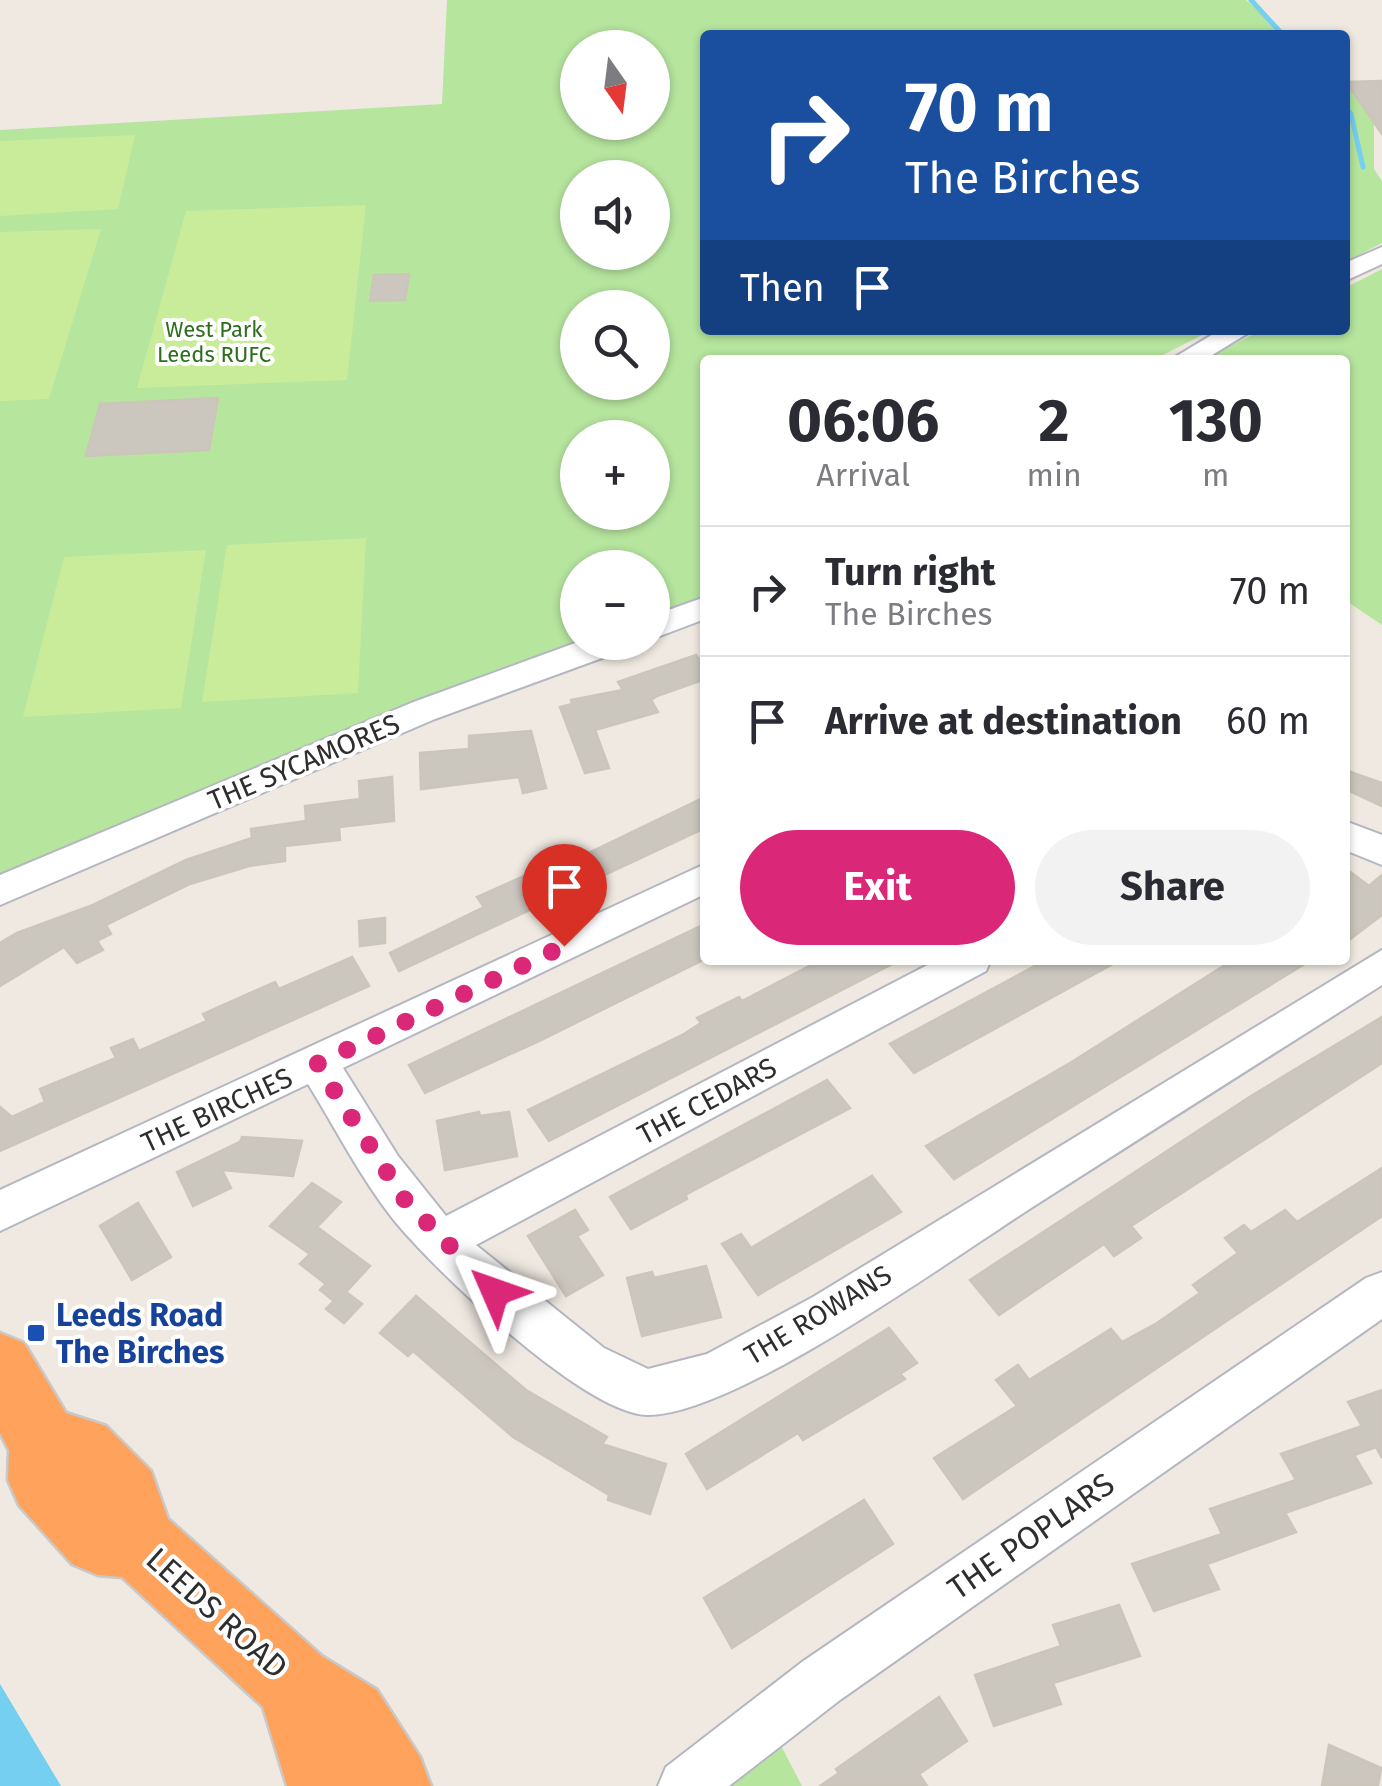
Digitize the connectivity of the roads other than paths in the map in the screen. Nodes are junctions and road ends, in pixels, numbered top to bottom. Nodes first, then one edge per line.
1 (1382, 254) edge
2 (1350, 270) edge
3 (1231, 335) edge
4 (1193, 355) edge
5 (700, 609) edge
6 (670, 621) edge
7 (564, 660) edge
8 (1350, 836) edge
9 (1382, 851) edge
10 (700, 880) edge
11 (0, 891) edge
12 (1382, 964) edge
13 (963, 965) edge
14 (317, 1064) junction
15 (0, 1212) edge
16 (441, 1241) junction
17 (1382, 1293) edge
18 (0, 1366) edge
19 (296, 1684) junction
20 (330, 1786) edge
21 (391, 1786) edge
22 (686, 1786) edge

1 - 2 street
3 - 4 street
5 - 6 street
7 - 11 street, THE SYCAMORES
8 - 9 street
10 - 14 street, THE BIRCHES
12 - 16 street, THE ROWANS
13 - 16 street, THE CEDARS
14 - 15 street, THE BIRCHES
14 - 16 street, THE ROWANS
17 - 22 street, THE POPLARS
18 - 19 highway, LEEDS ROAD
19 - 20 highway, LEEDS ROAD
19 - 21 highway, LEEDS ROAD

